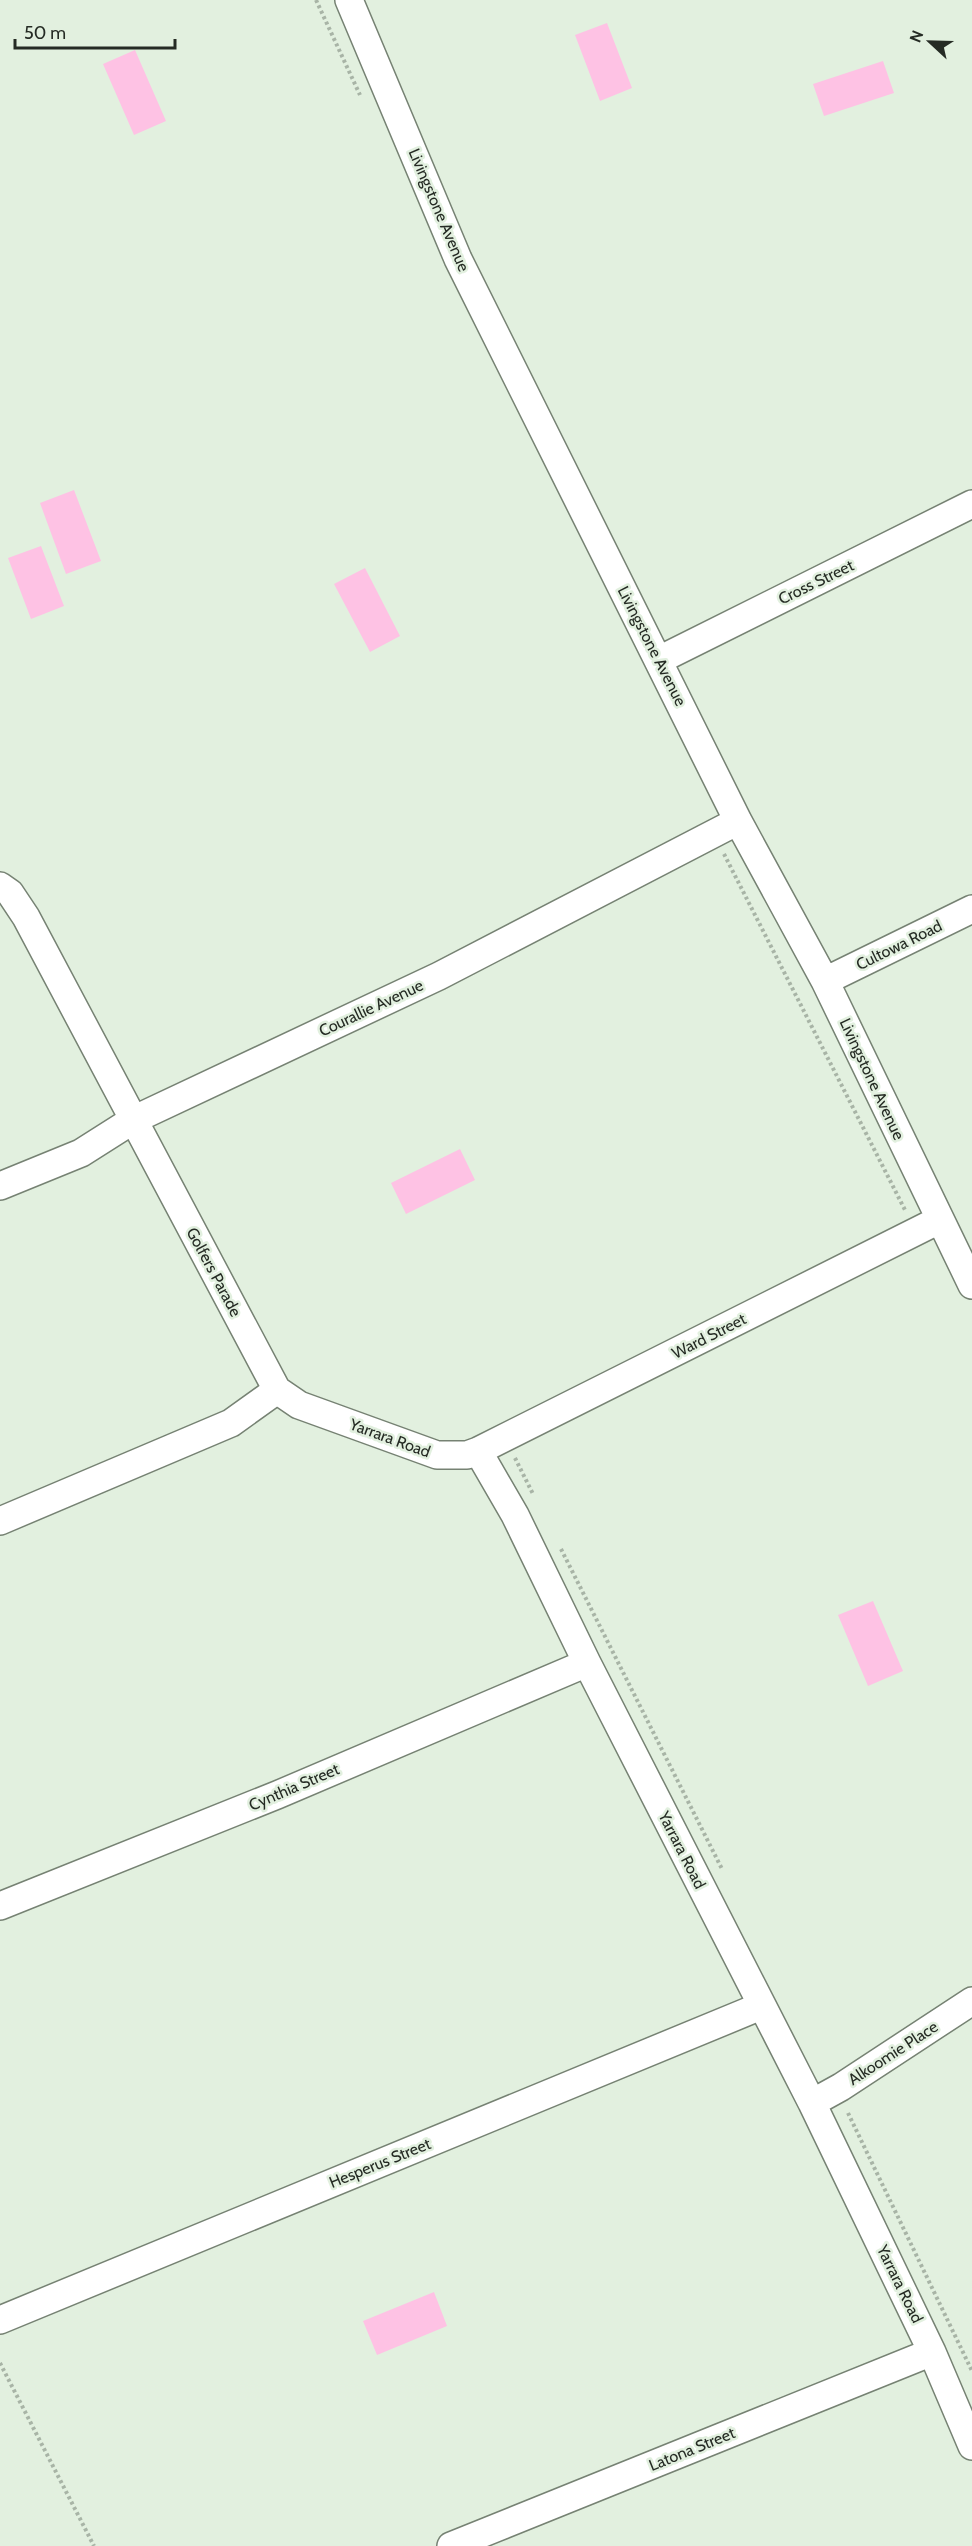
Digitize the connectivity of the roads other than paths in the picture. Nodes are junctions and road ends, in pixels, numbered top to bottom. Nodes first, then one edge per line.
1 (349, 0) edge
2 (972, 504) edge
3 (659, 660) junction
4 (738, 821) junction
5 (0, 886) edge
6 (972, 909) edge
7 (825, 981) junction
8 (133, 1120) junction
9 (0, 1186) edge
10 (939, 1220) junction
11 (972, 1285) edge
12 (278, 1390) junction
13 (478, 1451) junction
14 (0, 1521) edge
15 (587, 1663) junction
16 (0, 1906) edge
17 (972, 2001) edge
18 (761, 2007) junction
19 (812, 2103) junction
20 (0, 2320) edge
21 (932, 2352) junction
22 (972, 2446) edge
23 (451, 2546) edge

1 - 3 street, Livingstone Avenue
2 - 3 street, Cross Street
3 - 4 street, Livingstone Avenue
4 - 7 street, Livingstone Avenue
4 - 8 street, Courallie Avenue
5 - 8 street, Golfers Parade
6 - 7 street, Cultowa Road
7 - 10 street, Livingstone Avenue
8 - 9 street, Courallie Avenue
8 - 12 street, Golfers Parade
10 - 11 street, Livingstone Avenue
10 - 13 street, Ward Street
12 - 13 street, Yarrara Road
12 - 14 street
13 - 15 street, Yarrara Road
15 - 16 street, Cynthia Street
15 - 18 street, Yarrara Road
17 - 19 street, Alkoomie Place
18 - 19 street, Yarrara Road
18 - 20 street, Hesperus Street
19 - 21 street, Yarrara Road
21 - 22 street, Yarrara Road
21 - 23 street, Latona Street

